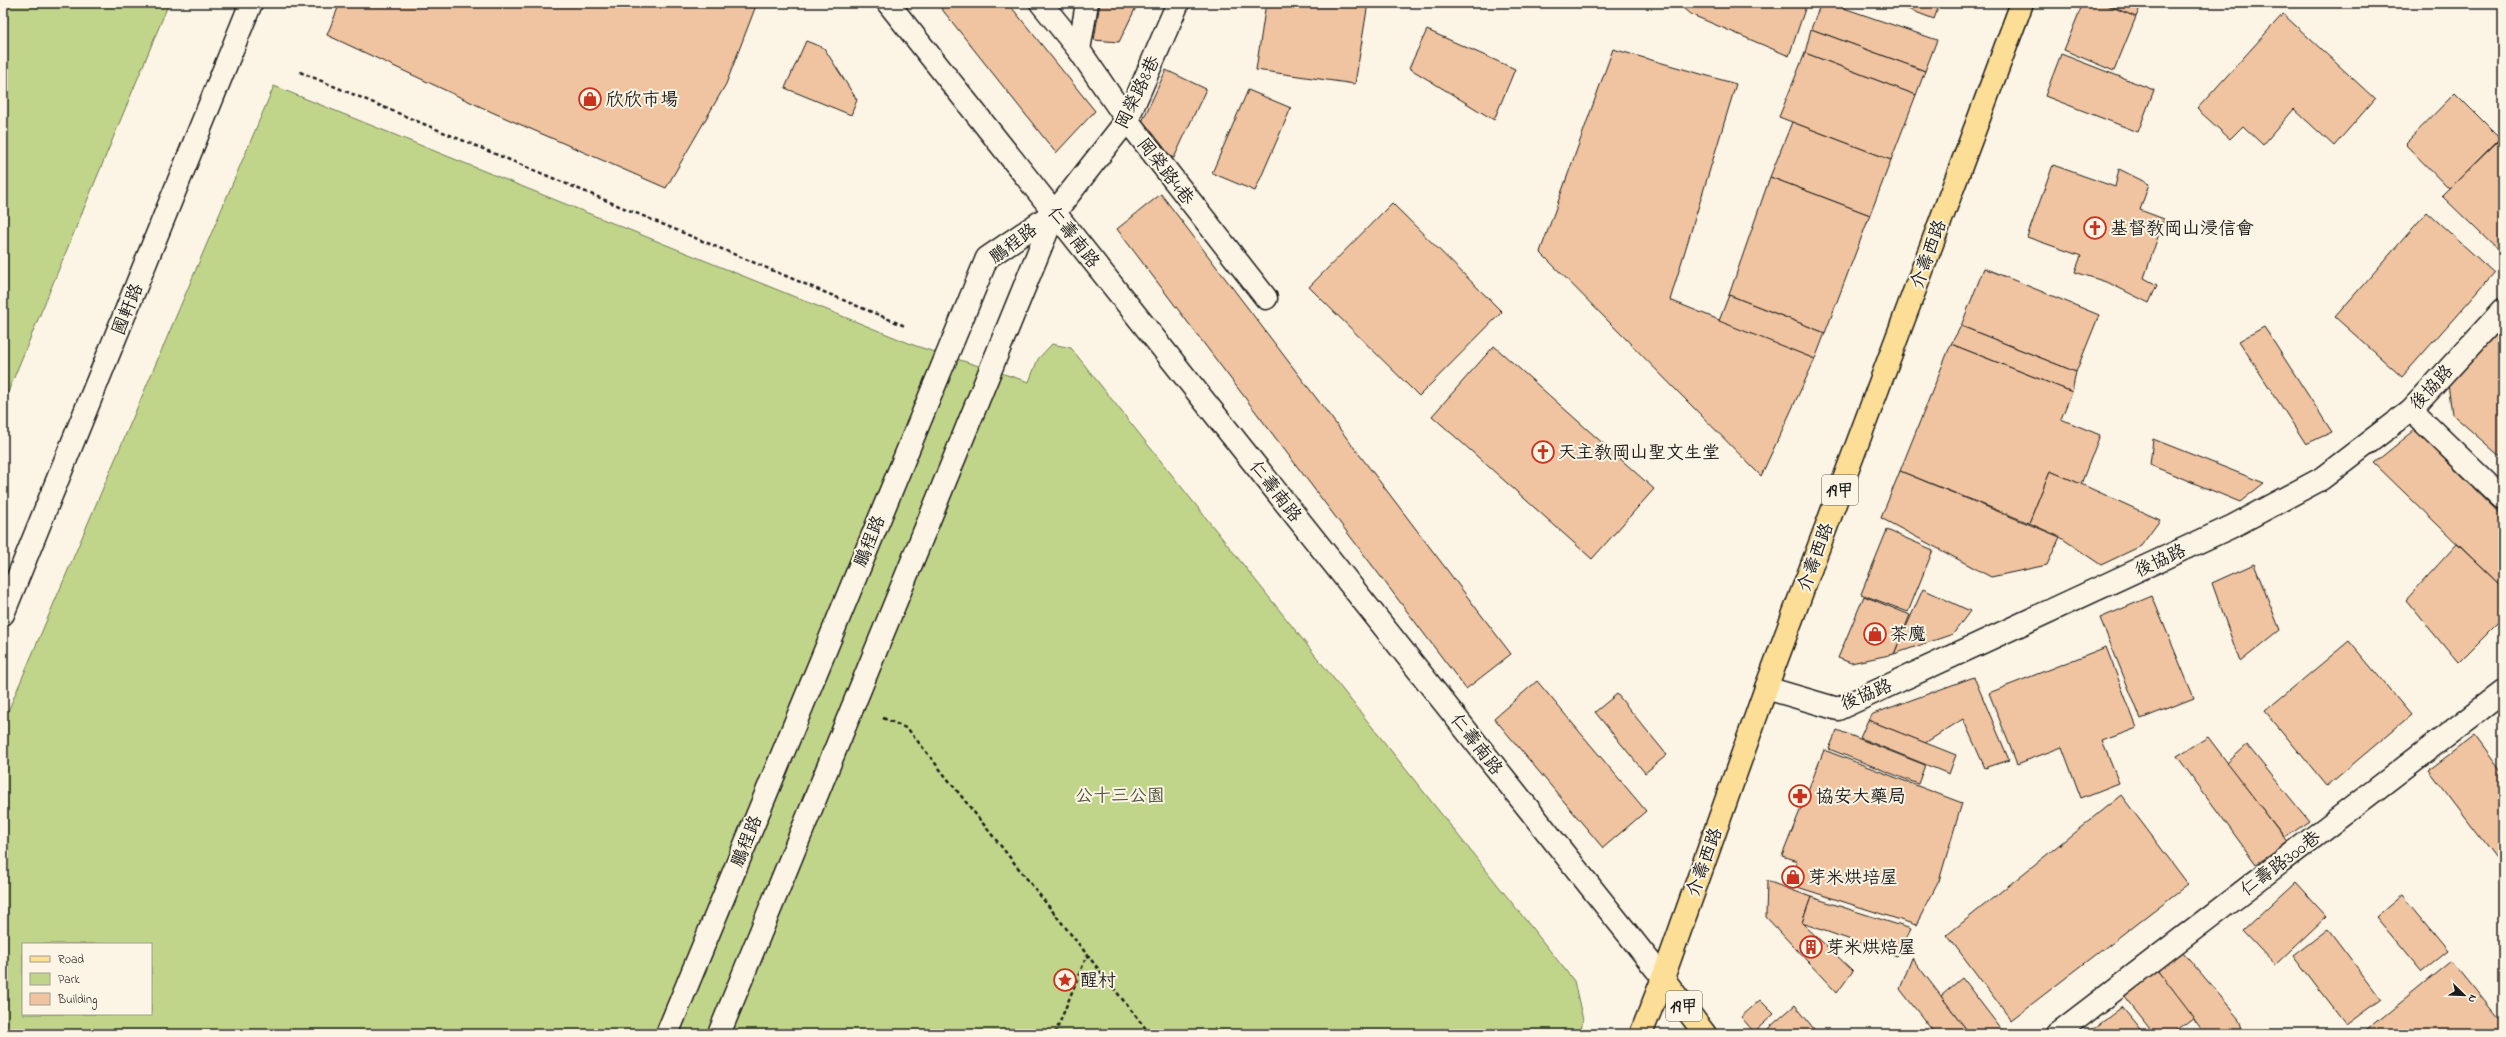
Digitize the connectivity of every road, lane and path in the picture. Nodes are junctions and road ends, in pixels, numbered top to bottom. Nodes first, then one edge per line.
1 (251, 3) edge
2 (888, 3) edge
3 (1041, 3) edge
4 (1088, 3) edge
5 (1178, 3) edge
6 (2022, 3) edge
7 (1079, 50) junction
8 (300, 72) dead end
9 (1127, 120) junction
10 (1055, 212) junction
11 (1266, 298) dead end
12 (2503, 310) edge
13 (905, 326) dead end
14 (2411, 410) junction
15 (2503, 499) edge
16 (3, 614) edge
17 (1766, 688) junction
18 (2503, 692) edge
19 (854, 706) junction
20 (1087, 955) junction
21 (1663, 978) junction
22 (668, 1034) edge
23 (719, 1034) edge
24 (1055, 1034) edge
25 (1150, 1034) edge
26 (1641, 1034) edge
27 (1705, 1034) edge
28 (2057, 1034) edge

1 - 16 street, 國軒路
2 - 10 street, 仁壽南路
3 - 7 street, 岡榮路4巷
4 - 7 street
5 - 9 street, 岡榮路8巷
6 - 17 main road, 介壽西路 / 19甲
7 - 9 street, 岡榮路4巷
8 - 13 path
9 - 10 street, 岡榮路8巷
9 - 11 street, 岡榮路4巷
10 - 19 street, 鵬程路
10 - 21 street, 仁壽南路
10 - 22 street, 鵬程路
12 - 14 street, 後協路
14 - 15 street
14 - 17 street, 後協路
17 - 21 main road, 介壽西路 / 19甲
18 - 28 street, 仁壽路300巷
19 - 20 path
19 - 23 street, 鵬程路
20 - 24 path
20 - 25 path
21 - 26 main road, 介壽西路
21 - 27 main road, 19甲

